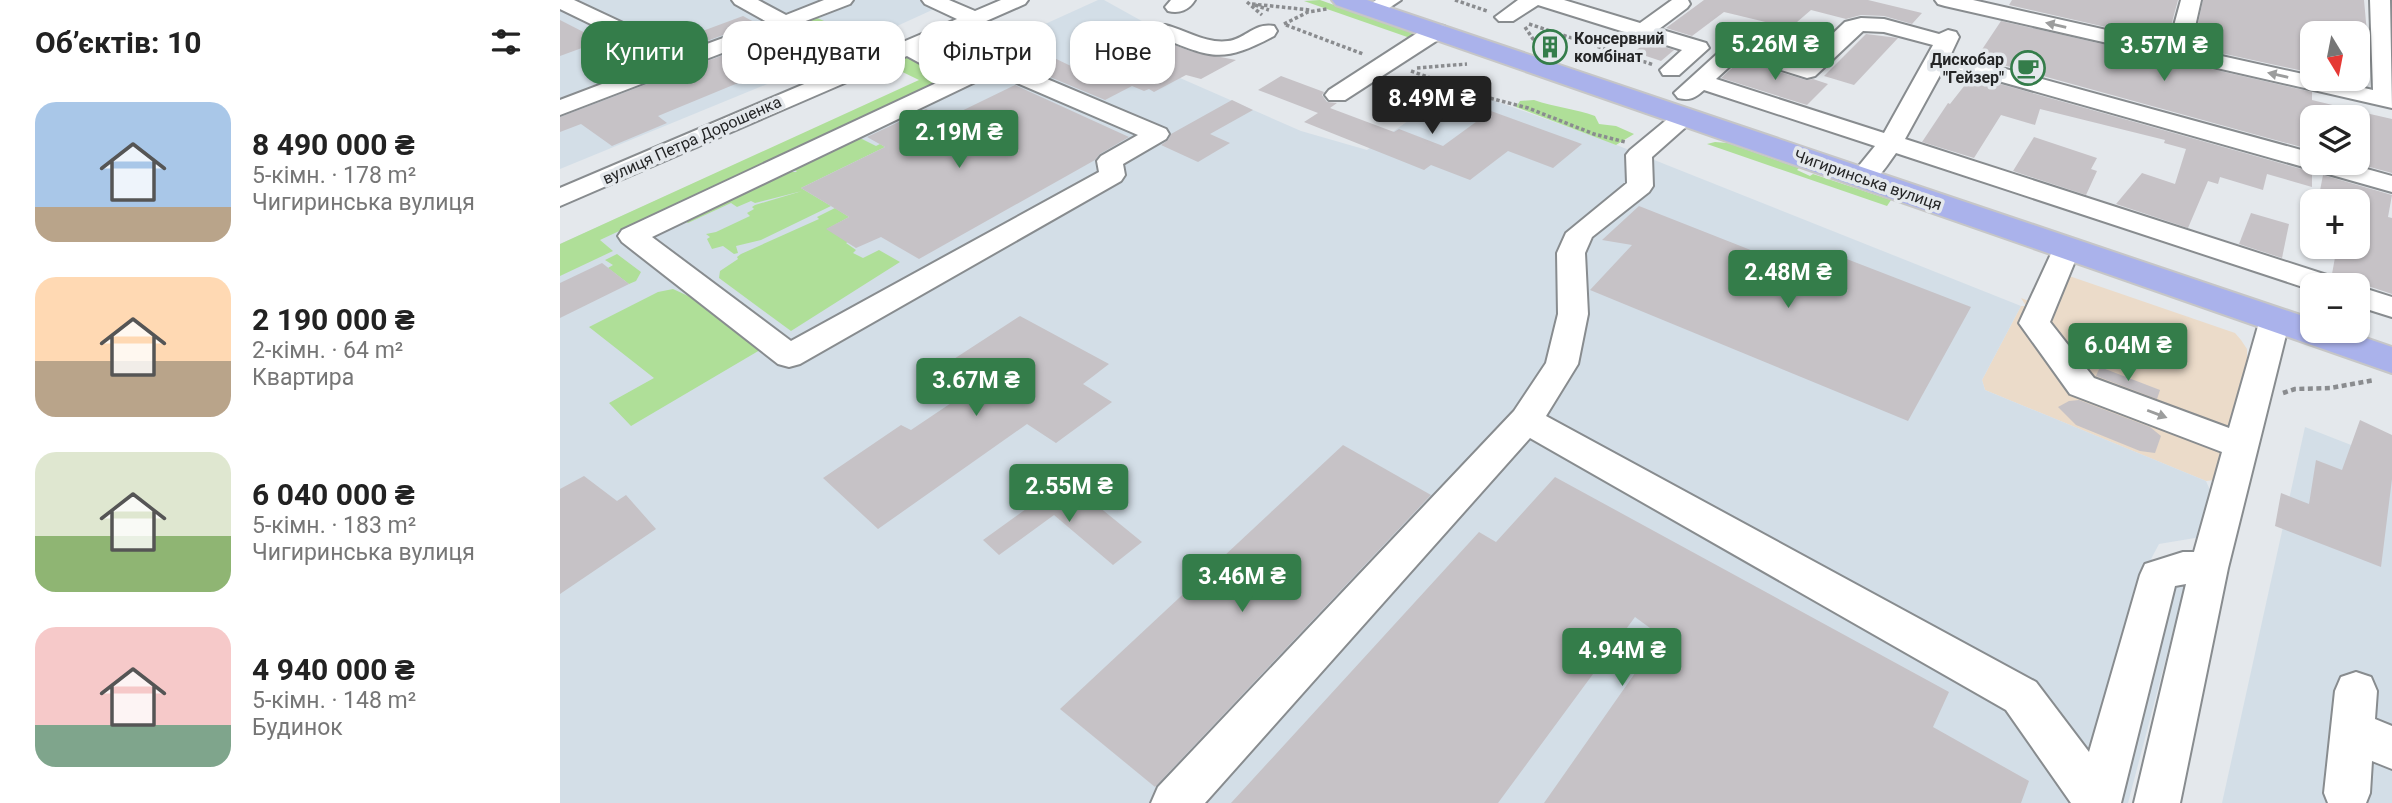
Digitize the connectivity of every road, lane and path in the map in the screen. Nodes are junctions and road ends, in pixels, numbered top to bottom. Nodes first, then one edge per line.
1 (742, 0) edge
2 (843, 0) edge
3 (932, 0) edge
4 (1018, 0) edge
5 (1241, 0) edge
6 (1455, 0) edge
7 (2191, 0) edge
8 (2380, 0) edge
9 (560, 1) edge
10 (1559, 2) edge
11 (1960, 2) edge
12 (1252, 4) junction
13 (1680, 4) dead end
14 (1382, 5) edge
15 (1336, 6) edge
16 (1308, 12) dead end
17 (1519, 12) edge
18 (973, 18) junction
19 (1268, 20) joint
20 (602, 21) edge
21 (782, 21) edge
22 (787, 21) edge
23 (1289, 22) dead end
24 (1436, 31) junction
25 (1643, 31) junction
26 (1175, 35) edge
27 (906, 47) junction
28 (1538, 48) dead end
29 (1942, 50) junction
30 (2178, 53) junction
31 (919, 54) edge
32 (1475, 63) dead end
33 (1407, 69) dead end
34 (1671, 70) joint
35 (965, 78) joint
36 (1700, 81) junction
37 (622, 84) edge
38 (1338, 95) dead end
39 (2388, 100) edge
40 (1514, 103) dead end
41 (560, 108) edge
42 (1675, 114) junction
43 (1889, 143) junction
44 (1646, 149) junction
45 (2300, 157) edge
46 (2360, 175) edge
47 (1863, 178) junction
48 (2392, 184) edge
49 (560, 198) edge
50 (2066, 249) junction
51 (2300, 277) edge
52 (2370, 300) edge
53 (2392, 307) edge
54 (2275, 319) junction
55 (2384, 370) edge
56 (2277, 395) dead end
57 (1527, 420) junction
58 (2242, 446) junction
59 (2209, 568) junction
60 (2392, 748) edge
61 (2347, 793) dead end
62 (2098, 802) edge
63 (1174, 803) edge
64 (2157, 803) edge

1 - 21 street
2 - 22 street
3 - 18 street
4 - 18 street, вулиця Петра Дорошенка
5 - 12 path
6 - 17 path
7 - 30 street
8 - 39 street
9 - 20 street
10 - 25 street
11 - 29 street
30 -> 11 street
12 - 15 path
12 - 19 path
13 - 25 street
14 - 15 main road, Чигиринська вулиця
14 - 24 main road, Чигиринська вулиця
16 - 23 path
17 - 28 path
17 - 34 path
18 - 27 street, вулиця Петра Дорошенка
19 - 26 street
24 - 38 street
24 - 42 main road, Чигиринська вулиця
25 - 34 street
27 - 31 street
27 - 49 street, вулиця Петра Дорошенка
29 - 36 street
29 - 43 street
29 - 45 street
39 -> 30 street
32 - 33 path
35 - 35 street
36 - 42 street
36 - 43 street
37 - 41 street
40 - 44 path
42 - 44 street
42 - 47 main road, Чигиринська вулиця
43 - 47 street
43 - 51 street
44 - 57 street
46 - 48 street
47 - 50 main road, Чигиринська вулиця
50 - 54 main road, Чигиринська вулиця
50 -> 58 street
52 - 53 street
54 - 55 main road, Чигиринська вулиця
54 - 58 street
55 - 56 path
57 - 62 street
57 - 63 street
58 - 59 street
59 - 62 street
59 - 64 street
60 - 61 street

